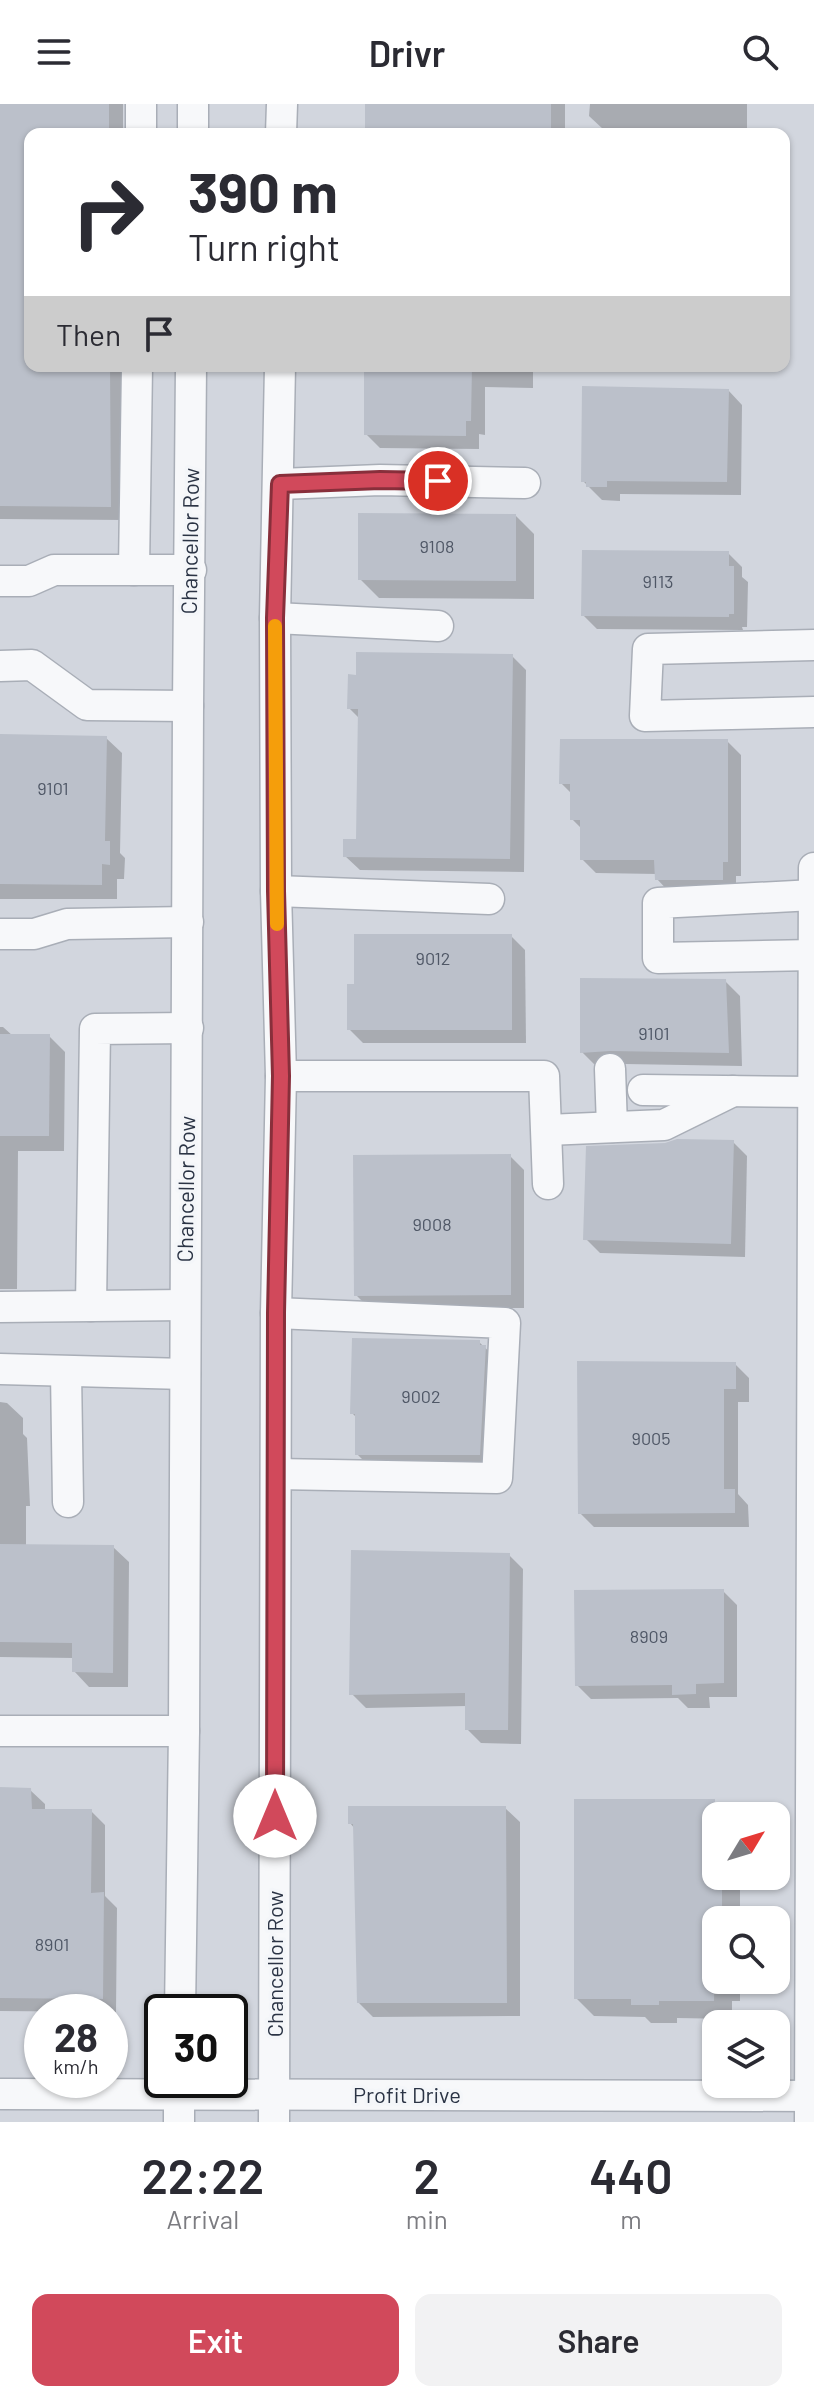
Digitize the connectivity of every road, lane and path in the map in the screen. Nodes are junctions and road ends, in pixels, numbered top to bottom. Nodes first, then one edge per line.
1 (141, 104) edge
2 (193, 104) edge
3 (282, 104) edge
4 (141, 128) edge
5 (193, 128) edge
6 (281, 128) edge
7 (137, 372) edge
8 (191, 372) edge
9 (280, 372) edge
10 (525, 483) dead end
11 (280, 484) junction
12 (134, 570) junction
13 (191, 570) junction
14 (0, 581) edge
15 (275, 618) junction
16 (438, 626) dead end
17 (814, 645) edge
18 (0, 666) edge
19 (188, 706) junction
20 (814, 712) edge
21 (814, 868) edge
22 (276, 891) junction
23 (814, 895) edge
24 (489, 899) dead end
25 (188, 922) junction
26 (0, 934) edge
27 (814, 955) edge
28 (188, 1028) junction
29 (610, 1069) dead end
30 (281, 1076) junction
31 (643, 1090) dead end
32 (733, 1091) junction
33 (813, 1092) edge
34 (612, 1127) junction
35 (547, 1130) junction
36 (548, 1184) dead end
37 (185, 1305) junction
38 (91, 1306) junction
39 (0, 1307) edge
40 (276, 1313) junction
41 (0, 1369) edge
42 (66, 1372) junction
43 (185, 1374) junction
44 (276, 1474) junction
45 (68, 1502) dead end
46 (813, 1540) edge
47 (0, 1731) edge
48 (184, 1731) junction
49 (180, 1994) edge
50 (0, 2094) edge
51 (144, 2097) edge
52 (179, 2098) edge
53 (811, 2105) edge
54 (274, 2109) edge

1 - 4 street
2 - 5 street
3 - 6 street
7 - 12 street
8 - 13 street, Chancellor Row
9 - 11 street, Chancellor Row
10 - 11 street
11 - 15 street, Chancellor Row
12 - 13 street
12 - 14 street
13 - 19 street, Chancellor Row
15 - 16 street
15 - 22 street, Chancellor Row
17 - 20 street
18 - 19 street
19 - 25 street, Chancellor Row
21 - 23 street
22 - 24 street
22 - 30 street, Chancellor Row
23 - 27 street
23 - 27 street
25 - 26 street
25 - 28 street, Chancellor Row
27 - 33 street
28 - 37 street, Chancellor Row
28 - 38 street
29 - 34 street
30 - 35 street
30 - 40 street, Chancellor Row
31 - 32 street
32 - 33 street
32 - 34 street
33 - 46 street
34 - 35 street
35 - 36 street
37 - 38 street
37 - 43 street, Chancellor Row
38 - 39 street
40 - 44 street, Chancellor Row
40 - 44 street
41 - 42 street
42 - 43 street
42 - 45 street
43 - 48 street, Chancellor Row
44 - 54 street, Chancellor Row
46 - 53 street
47 - 48 street
48 - 49 street, Chancellor Row
50 - 51 street, Profit Drive
52 - 54 street, Profit Drive
53 - 54 street, Profit Drive

